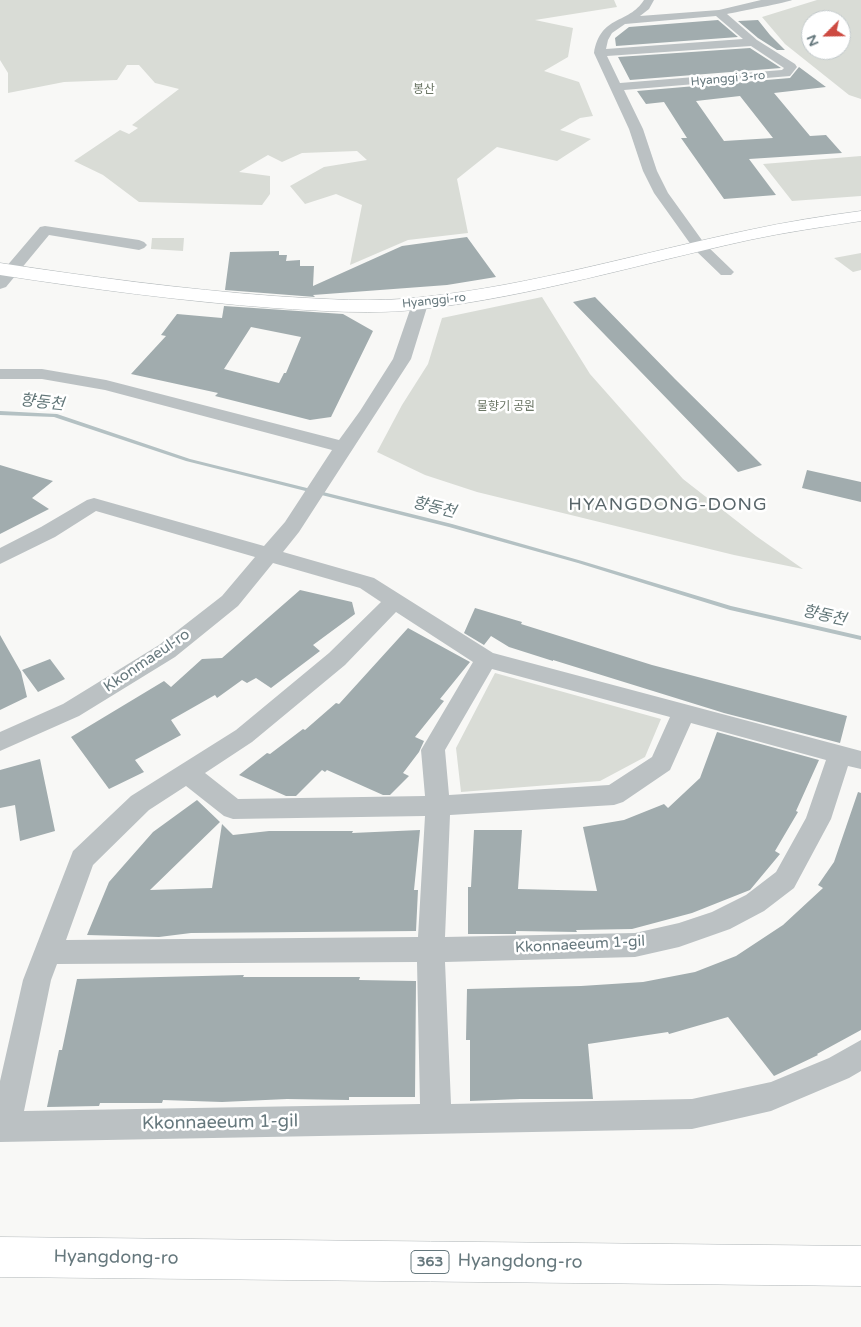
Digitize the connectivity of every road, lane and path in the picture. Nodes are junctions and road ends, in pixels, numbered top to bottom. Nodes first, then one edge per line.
1 (649, 0) edge
2 (787, 0) edge
3 (720, 13) junction
4 (622, 21) junction
5 (754, 42) junction
6 (600, 53) junction
7 (616, 87) junction
8 (861, 216) edge
9 (138, 244) dead end
10 (699, 246) junction
11 (726, 272) dead end
12 (4, 275) edge
13 (420, 304) junction
14 (0, 374) edge
15 (338, 455) junction
16 (268, 554) junction
17 (0, 557) edge
18 (395, 600) junction
19 (486, 658) junction
20 (684, 712) junction
21 (0, 742) edge
22 (851, 757) edge
23 (187, 773) junction
24 (438, 806) junction
25 (432, 950) junction
26 (47, 952) junction
27 (861, 1054) edge
28 (436, 1119) junction
29 (2, 1127) edge
30 (0, 1257) edge
31 (861, 1266) edge

1 - 4 street
2 - 3 street
3 - 4 street
3 - 5 street, Hyanggi 3-ro
4 - 6 street
5 - 6 street
5 - 7 street, Hyanggi 3-ro
6 - 7 street
7 - 10 street
8 - 10 main road, Hyanggi-ro
9 - 12 street
10 - 11 street
10 - 13 main road, Hyanggi-ro
12 - 13 main road, Hyanggi-ro
13 - 15 street
14 - 15 street
15 - 16 street, Kkonmaeul-ro
16 - 17 street, Kkonnaeeum 1-gil
16 - 18 street, Kkonnaeeum 1-gil
16 - 21 street, Kkonmaeul-ro
18 - 19 street, Kkonnaeeum 1-gil
18 - 23 street, Kkonnaeeum 1-gil
19 - 20 street, Kkonnaeeum 1-gil
19 - 24 street
20 - 22 street, Kkonnaeeum 1-gil
20 - 24 street
22 - 25 street, Kkonnaeeum 1-gil
23 - 24 street
23 - 26 street, Kkonnaeeum 1-gil
24 - 25 street
25 - 26 street, Kkonnaeeum 1-gil
25 - 28 street
26 - 29 street, Kkonnaeeum 1-gil
27 - 28 street, Kkonnaeeum 1-gil
28 - 29 street, Kkonnaeeum 1-gil
30 - 31 main road, Hyangdong-ro / 363

